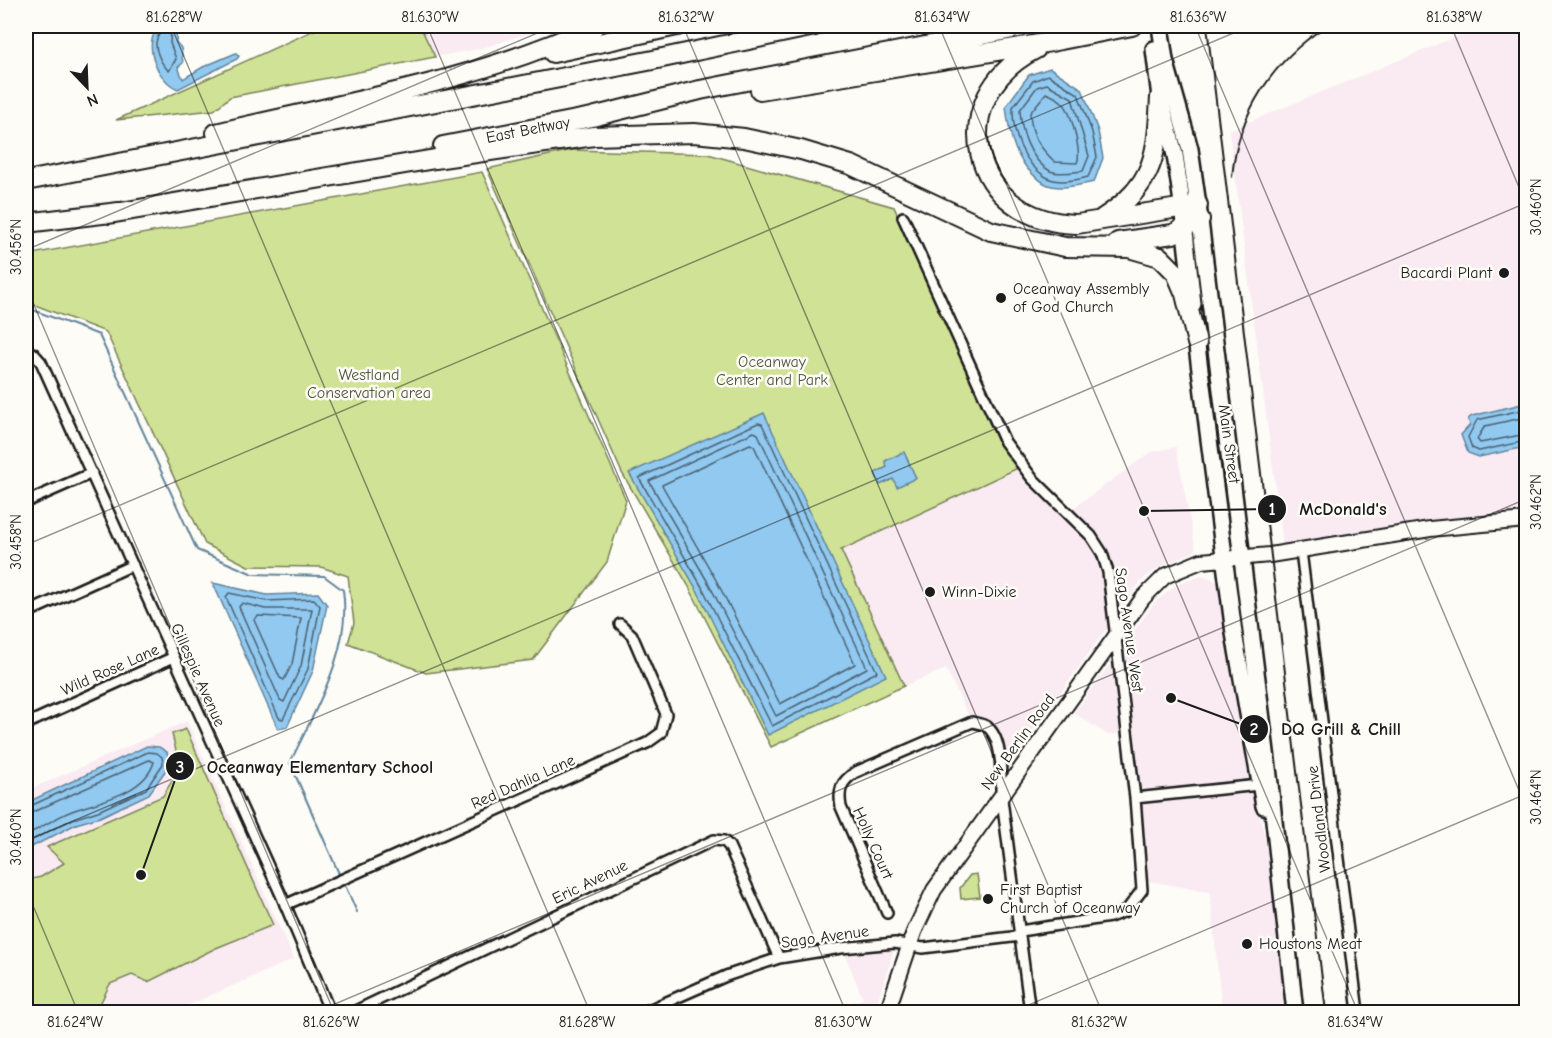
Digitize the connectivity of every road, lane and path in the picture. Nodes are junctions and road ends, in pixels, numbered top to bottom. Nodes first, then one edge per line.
1 (595, 26) edge
2 (677, 26) edge
3 (815, 26) edge
4 (1028, 26) edge
5 (1128, 26) edge
6 (1151, 26) edge
7 (1161, 26) edge
8 (1051, 42) junction
9 (434, 81) junction
10 (1160, 97) junction
11 (592, 117) junction
12 (52, 177) junction
13 (26, 182) edge
14 (109, 214) junction
15 (1191, 215) junction
16 (903, 217) dead end
17 (1099, 220) junction
18 (26, 223) edge
19 (1065, 248) junction
20 (1197, 343) junction
21 (33, 353) dead end
22 (92, 473) junction
23 (26, 502) edge
24 (1527, 520) edge
25 (1301, 550) junction
26 (1233, 558) junction
27 (134, 565) junction
28 (26, 613) edge
29 (620, 624) dead end
30 (1114, 639) junction
31 (174, 657) junction
32 (26, 724) edge
33 (1259, 785) junction
34 (1001, 792) junction
35 (1135, 798) junction
36 (1277, 867) junction
37 (1142, 890) joint
38 (285, 904) junction
39 (887, 912) dead end
40 (1020, 934) junction
41 (909, 946) junction
42 (779, 958) junction
43 (330, 1012) edge
44 (353, 1012) edge
45 (644, 1012) edge
46 (887, 1012) edge
47 (1030, 1012) edge
48 (1295, 1012) edge
49 (1358, 1012) edge

1 - 9 highway
2 - 9 highway
3 - 12 highway
4 - 11 highway, East Beltway
5 - 8 highway
6 - 10 main road, Main Street
7 - 15 main road, Main Street
8 - 11 highway
8 - 17 highway
9 - 12 highway
10 - 15 main road, Main Street
10 - 17 highway
11 - 14 highway, East Beltway
12 - 13 highway
14 - 18 highway, East Beltway
14 - 19 highway
15 - 17 highway
15 - 19 highway
15 - 20 main road, Main Street
15 - 26 main road, Main Street
16 - 30 street, Sago Avenue West
19 - 20 highway
20 - 26 main road, Main Street
21 - 22 street, Gillespie Avenue
22 - 23 street
22 - 27 street, Gillespie Avenue
24 - 25 street, New Berlin Road
25 - 26 street, New Berlin Road
25 - 49 street, Woodland Drive
26 - 30 street, New Berlin Road
26 - 33 main road, Main Street
26 - 36 main road, Main Street
27 - 28 street
27 - 31 street, Gillespie Avenue
29 - 38 street, Red Dahlia Lane
30 - 34 street, New Berlin Road
30 - 35 street, Sago Avenue West
31 - 32 street, Wild Rose Lane
31 - 38 street, Gillespie Avenue
33 - 35 street
33 - 36 main road, Main Street
34 - 39 street, Holly Court
34 - 40 street, Holly Court
34 - 41 street, New Berlin Road
35 - 37 street, Sago Avenue West
36 - 48 main road, Main Street
37 - 40 street, Sago Avenue
38 - 43 street, Gillespie Avenue
40 - 41 street, Sago Avenue
40 - 47 street, Holly Court
41 - 42 street, Sago Avenue
41 - 46 street, New Berlin Road
42 - 44 street, Eric Avenue
42 - 45 street, Sago Avenue

